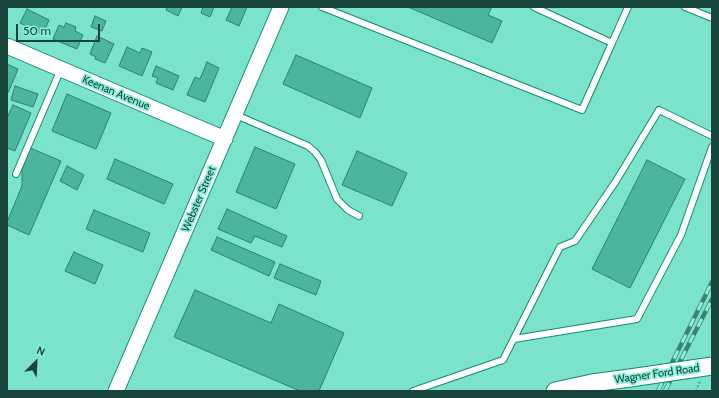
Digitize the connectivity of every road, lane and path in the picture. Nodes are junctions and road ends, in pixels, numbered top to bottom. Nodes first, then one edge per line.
1 (281, 7) edge
2 (322, 7) edge
3 (534, 7) edge
4 (628, 7) edge
5 (685, 7) edge
6 (712, 18) edge
7 (612, 43) junction
8 (7, 46) edge
9 (61, 69) junction
10 (236, 115) junction
11 (712, 136) edge
12 (225, 139) junction
13 (712, 147) edge
14 (16, 174) dead end
15 (358, 216) dead end
16 (514, 340) junction
17 (712, 366) edge
18 (116, 391) edge
19 (413, 391) edge
20 (555, 391) edge

1 - 10 street, Webster Street
2 - 7 lane
3 - 7 lane
4 - 7 lane
5 - 6 lane
8 - 9 street, Keenan Avenue
9 - 12 street, Keenan Avenue
9 - 14 lane
10 - 12 street, Webster Street
10 - 15 lane
11 - 16 lane
12 - 18 street, Webster Street
13 - 16 lane
16 - 19 lane
17 - 20 main road, Wagner Ford Road, bridge

